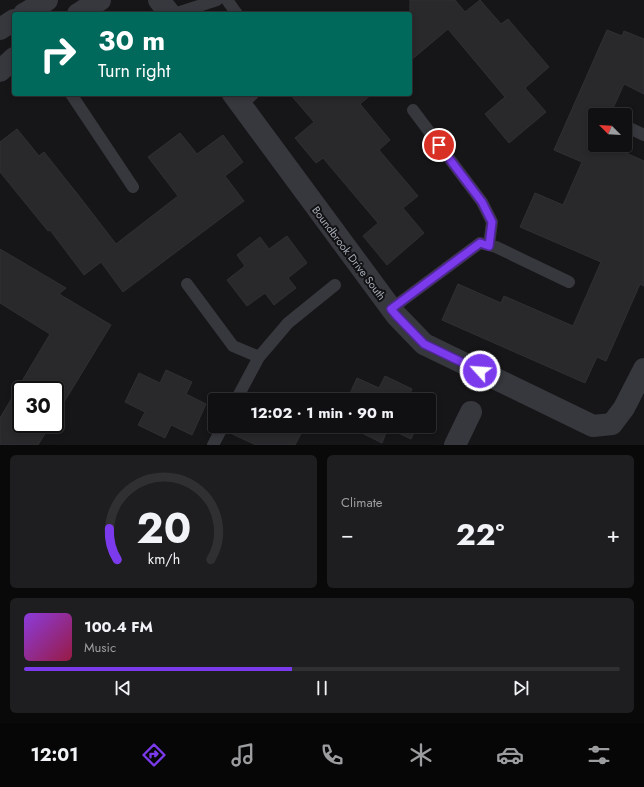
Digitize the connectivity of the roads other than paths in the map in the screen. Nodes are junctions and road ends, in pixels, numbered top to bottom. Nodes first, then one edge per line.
1 (47, 0) edge
2 (100, 0) edge
3 (159, 0) edge
4 (217, 0) edge
5 (227, 0) edge
6 (27, 12) edge
7 (81, 12) edge
8 (168, 12) edge
9 (180, 12) edge
10 (236, 12) edge
11 (12, 21) edge
12 (0, 29) edge
13 (72, 96) edge
14 (242, 98) edge
15 (413, 110) dead end
16 (632, 129) edge
17 (644, 135) edge
18 (133, 186) dead end
19 (489, 246) junction
20 (570, 282) dead end
21 (187, 284) dead end
22 (335, 286) dead end
23 (391, 309) junction
24 (259, 357) junction
25 (644, 369) edge
26 (240, 393) edge
27 (471, 412) dead end
28 (219, 433) edge
29 (213, 445) edge
30 (455, 445) edge

1 - 6 street
2 - 7 street
3 - 8 street
4 - 9 lane
5 - 10 lane
11 - 12 street
13 - 18 lane
14 - 23 street, Boundbrook Drive South
15 - 19 lane
16 - 17 lane
19 - 20 lane
19 - 23 lane
21 - 24 lane
22 - 24 lane
23 - 25 street, Boundbrook Drive South
24 - 26 lane
27 - 30 street
28 - 29 lane

